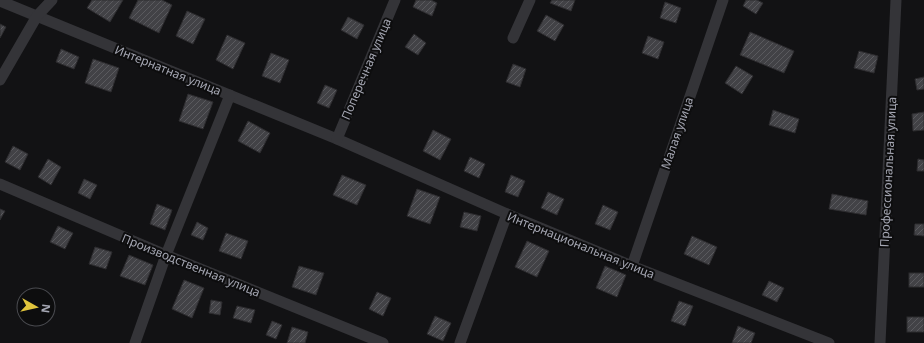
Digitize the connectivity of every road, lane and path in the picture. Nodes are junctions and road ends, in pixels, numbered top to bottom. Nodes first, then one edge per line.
1 (52, 0) edge
2 (395, 0) edge
3 (530, 0) edge
4 (723, 0) edge
5 (896, 0) edge
6 (0, 1) edge
7 (37, 16) junction
8 (513, 38) dead end
9 (0, 80) edge
10 (230, 95) junction
11 (337, 139) junction
12 (0, 184) edge
13 (507, 214) junction
14 (166, 255) junction
15 (632, 266) junction
16 (135, 343) edge
17 (383, 343) edge
18 (460, 343) edge
19 (829, 343) edge
20 (880, 343) edge

1 - 7 street
2 - 11 street, Поперечная улица
3 - 8 street
4 - 15 street, Малая улица
5 - 20 street, Профессиональная улица
6 - 7 street, Интернатная улица
7 - 9 street
7 - 10 street, Интернатная улица
10 - 11 street, Интернатная улица
10 - 14 street
11 - 13 street, Интернациональная улица
12 - 14 street, Производственная улица
13 - 15 street, Интернациональная улица
13 - 18 street
14 - 16 street
14 - 17 street, Производственная улица
15 - 19 street, Интернациональная улица

